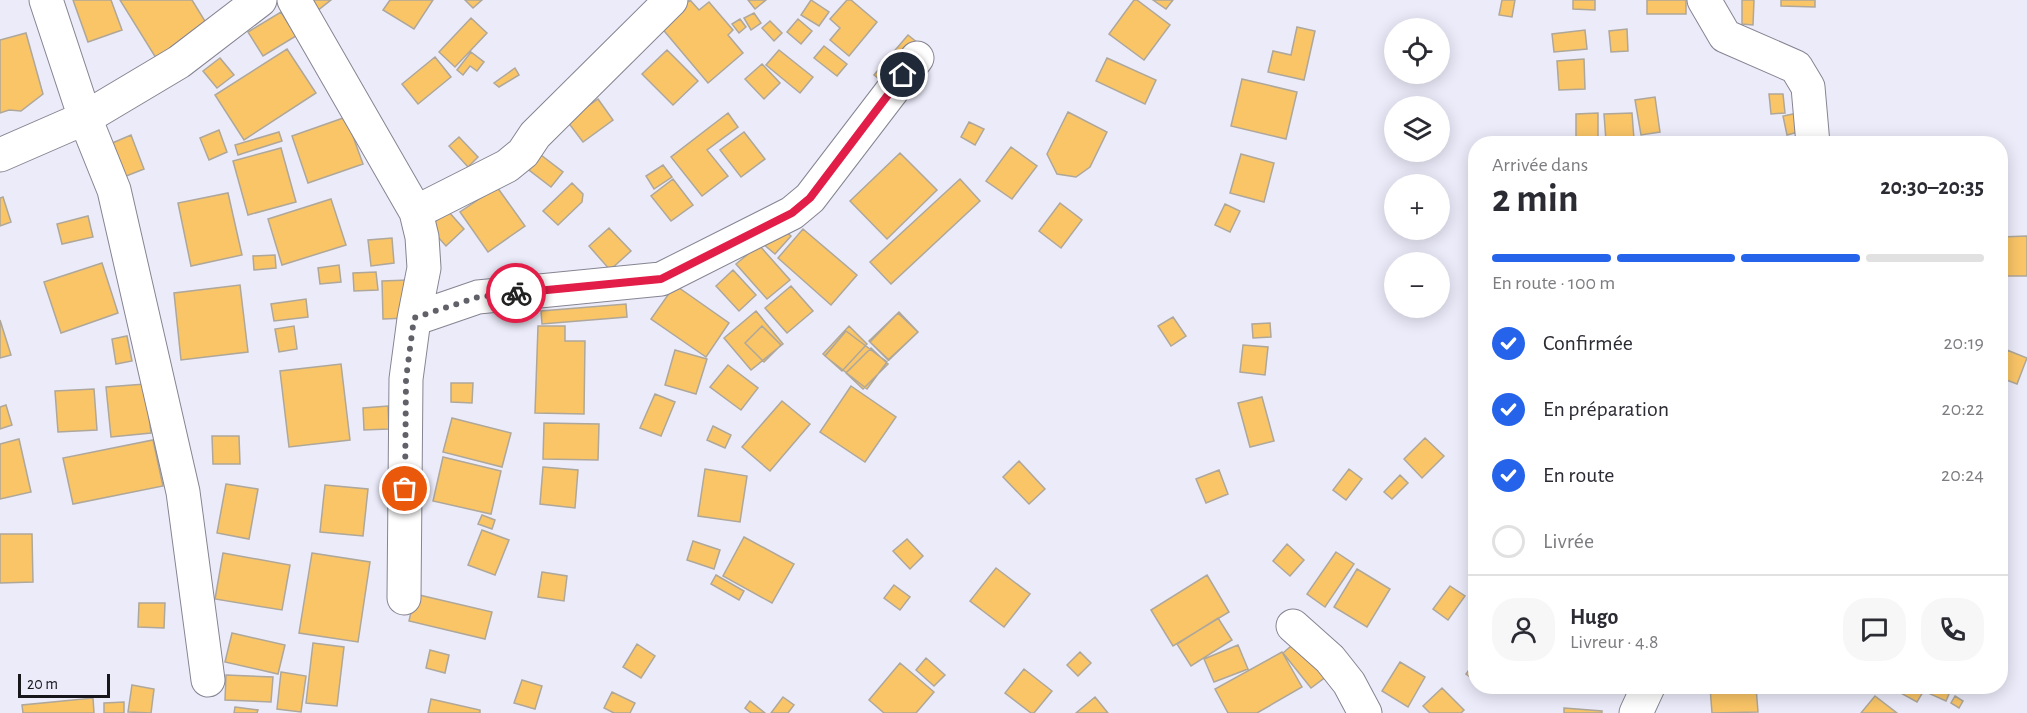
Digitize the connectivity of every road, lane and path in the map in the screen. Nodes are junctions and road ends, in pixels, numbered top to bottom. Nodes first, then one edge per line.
1 (46, 0) edge
2 (260, 0) edge
3 (294, 0) edge
4 (671, 0) edge
5 (1704, 0) edge
6 (917, 58) dead end
7 (85, 118) junction
8 (1812, 136) edge
9 (0, 155) edge
10 (416, 212) junction
11 (414, 318) junction
12 (404, 598) dead end
13 (1293, 626) dead end
14 (208, 680) dead end
15 (1645, 694) edge
16 (1365, 713) edge
17 (1636, 713) edge

1 - 7 street
2 - 7 street
3 - 10 street
4 - 10 street
5 - 8 street
6 - 11 street
7 - 9 street
7 - 14 street
10 - 11 street
11 - 12 street
13 - 16 street
15 - 17 street

